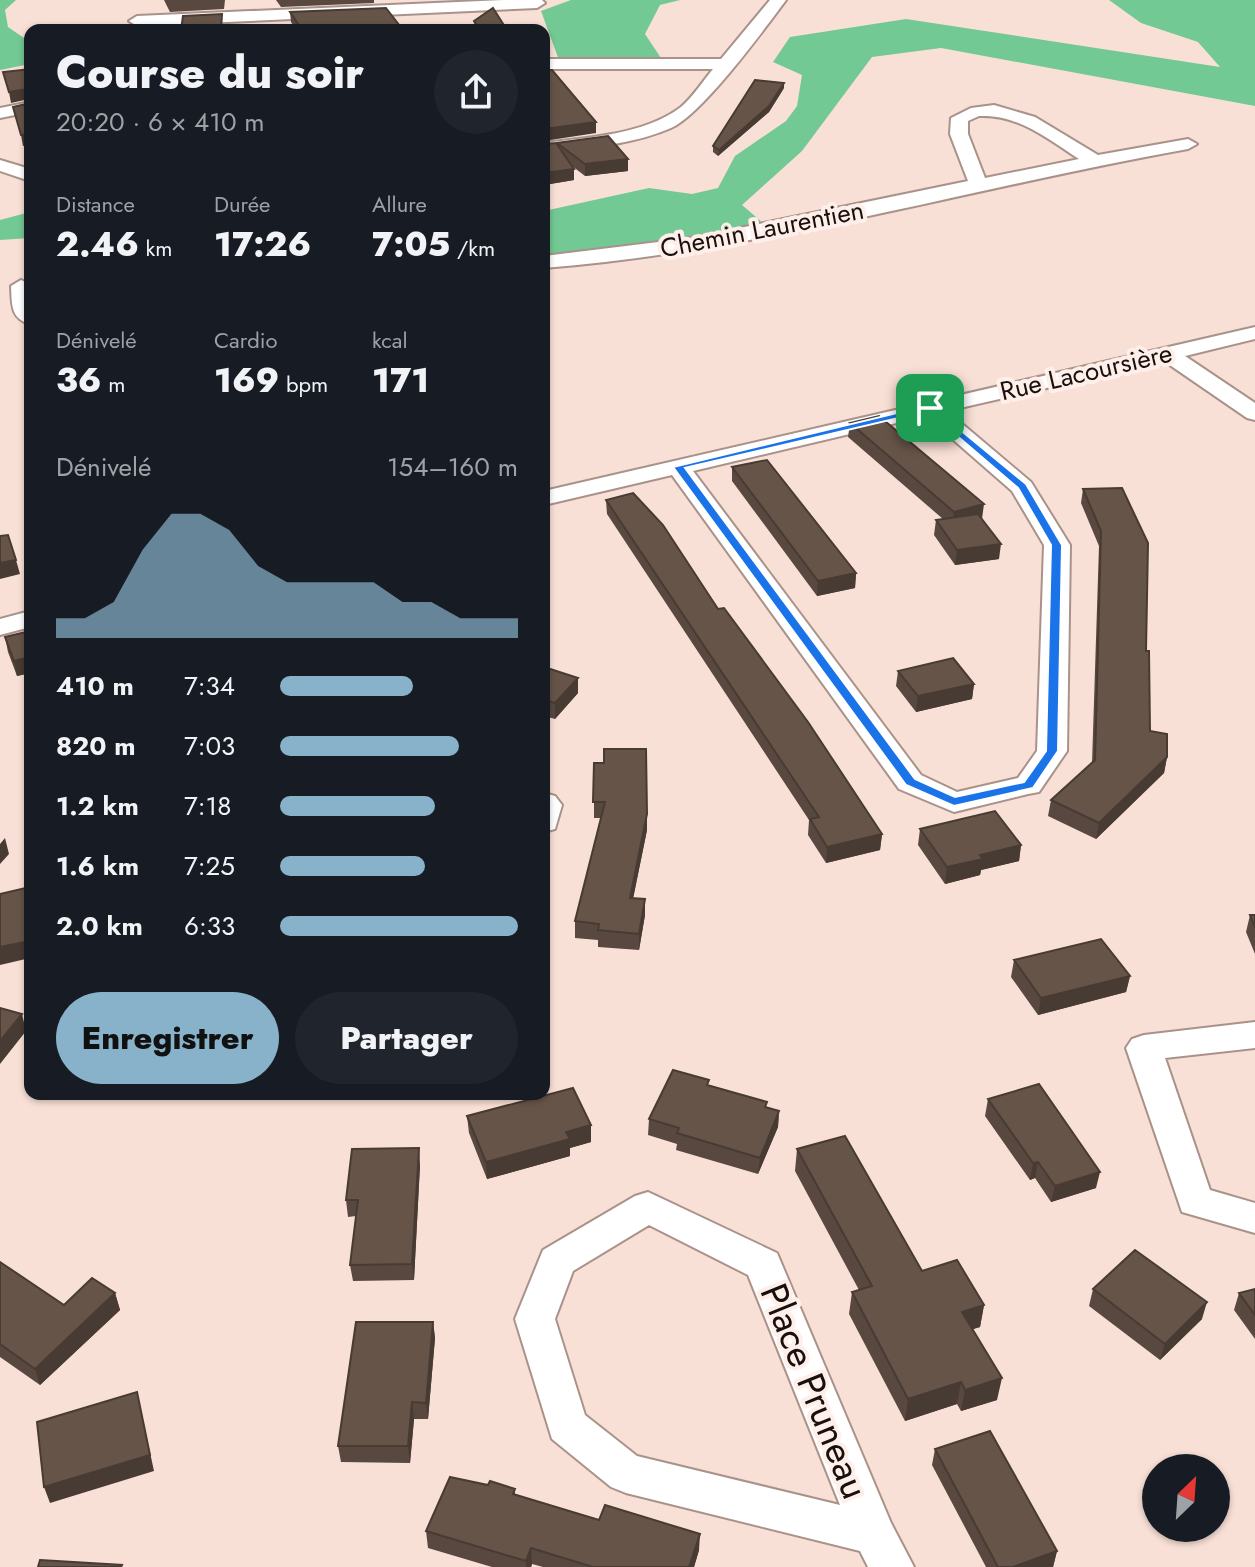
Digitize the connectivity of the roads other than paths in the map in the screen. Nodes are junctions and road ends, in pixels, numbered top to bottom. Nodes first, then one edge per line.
1 (778, 0) edge
2 (537, 3) dead end
3 (430, 7) junction
4 (137, 21) dead end
5 (270, 22) edge
6 (438, 24) edge
7 (550, 64) edge
8 (726, 64) junction
9 (24, 109) edge
10 (0, 116) edge
11 (24, 118) edge
12 (1188, 144) dead end
13 (550, 147) edge
14 (1094, 160) junction
15 (0, 165) edge
16 (24, 173) edge
17 (979, 185) junction
18 (550, 262) edge
19 (17, 286) edge
20 (24, 313) edge
21 (1255, 333) edge
22 (1167, 353) junction
23 (930, 408) junction
24 (1255, 413) edge
25 (678, 467) junction
26 (550, 497) edge
27 (24, 621) edge
28 (0, 627) edge
29 (1255, 1035) edge
30 (1255, 1218) edge
31 (882, 1551) edge

1 - 8 street
2 - 3 street
3 - 5 street
3 - 6 street
4 - 5 street
7 - 8 street
8 - 13 street
9 - 10 street
10 - 11 street
12 - 14 street, Chemin Laurentien
14 - 17 street, Chemin Laurentien
14 - 17 street
15 - 16 street
17 - 18 street, Chemin Laurentien
19 - 20 street
21 - 22 street, Rue Lacoursière
22 - 23 street, Rue Lacoursière
22 - 24 street
23 - 25 street, Rue Lacoursière
23 - 25 street
25 - 26 street, Rue Lacoursière
27 - 28 street
29 - 30 street
31 - 31 street, Place Pruneau

